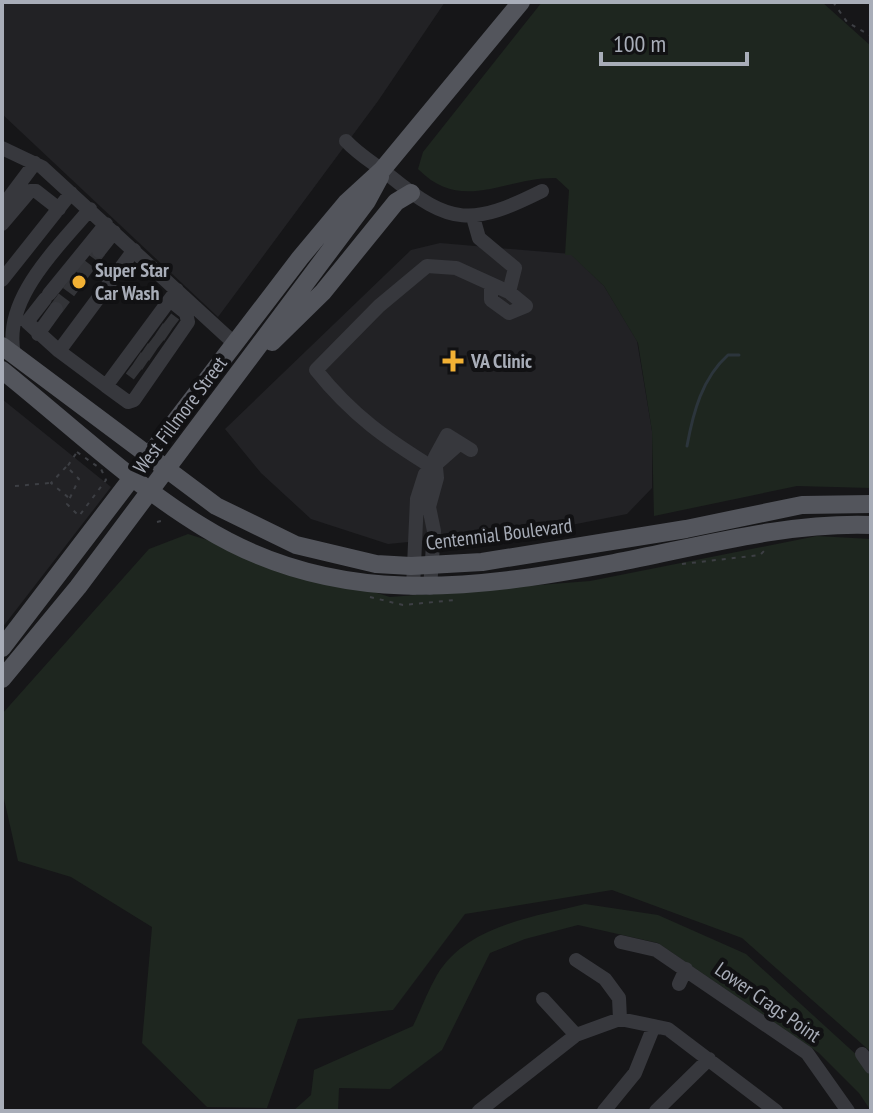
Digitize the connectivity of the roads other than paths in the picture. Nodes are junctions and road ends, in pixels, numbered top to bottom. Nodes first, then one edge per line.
1 (521, 2) edge
2 (346, 141) dead end
3 (3, 150) edge
4 (35, 163) junction
5 (382, 170) junction
6 (542, 191) dead end
7 (71, 193) junction
8 (411, 193) junction
9 (2, 207) edge
10 (59, 209) junction
11 (90, 209) junction
12 (473, 217) junction
13 (2, 224) edge
14 (110, 228) junction
15 (134, 250) junction
16 (99, 251) tunnel mouth
17 (2, 280) edge
18 (491, 287) junction
19 (509, 292) junction
20 (173, 295) junction
21 (6, 326) edge
22 (234, 343) junction
23 (153, 347) junction
24 (8, 350) edge
25 (59, 351) junction
26 (243, 367) junction
27 (2, 370) edge
28 (106, 386) junction
29 (465, 447) dead end
30 (147, 455) junction
31 (167, 469) junction
32 (435, 469) junction
33 (132, 475) junction
34 (151, 489) junction
35 (871, 504) edge
36 (871, 525) edge
37 (731, 530) junction
38 (423, 565) junction
39 (422, 588) junction
40 (2, 648) edge
41 (2, 679) edge
42 (621, 942) dead end
43 (576, 960) dead end
44 (686, 969) junction
45 (679, 984) dead end
46 (543, 999) dead end
47 (620, 1019) junction
48 (654, 1026) junction
49 (576, 1035) junction
50 (862, 1054) dead end
51 (709, 1059) junction
52 (871, 1067) edge
53 (479, 1111) edge
54 (604, 1111) edge
55 (656, 1111) edge
56 (776, 1111) edge
57 (848, 1111) edge

1 - 5 main road, West Fillmore Street
2 - 5 street
3 - 4 street
4 - 7 street
4 - 9 street
5 - 8 street
5 - 22 main road, West Fillmore Street
5 - 26 main road, West Fillmore Street
6 - 12 street
7 - 10 street
7 - 11 street
8 - 12 street
8 - 26 main road
10 - 13 street
10 - 17 street
11 - 14 street
11 - 21 street
12 - 19 street
14 - 15 street
14 - 16 street
14 - 25 street
15 - 20 street
15 - 25 street
18 - 19 street
18 - 19 street
18 - 32 street
20 - 22 street
20 - 23 street
20 - 23 street
21 - 24 street
22 - 30 main road, West Fillmore Street
23 - 28 street
23 - 28 street
24 - 30 main road, Centennial Boulevard
25 - 28 street
26 - 31 main road, West Fillmore Street
27 - 33 main road, Centennial Boulevard
29 - 32 street
30 - 31 main road, Centennial Boulevard
30 - 33 main road, West Fillmore Street
31 - 34 main road, West Fillmore Street
31 - 38 main road, Centennial Boulevard
32 - 38 street
33 - 34 main road, Centennial Boulevard
33 - 40 main road, West Fillmore Street
34 - 39 main road, Centennial Boulevard
34 - 41 main road, West Fillmore Street
35 - 37 main road, Centennial Boulevard
36 - 37 main road, Centennial Boulevard
37 - 38 main road, Centennial Boulevard
37 - 39 main road, Centennial Boulevard
38 - 39 street
42 - 44 street, Lower Crags Point
43 - 47 street
44 - 45 street, Lower Crags Point
44 - 57 street, Lower Crags Point
46 - 49 street
47 - 48 street
47 - 49 street
48 - 51 street
48 - 54 street
49 - 53 street
50 - 52 street
51 - 55 street
51 - 56 street

